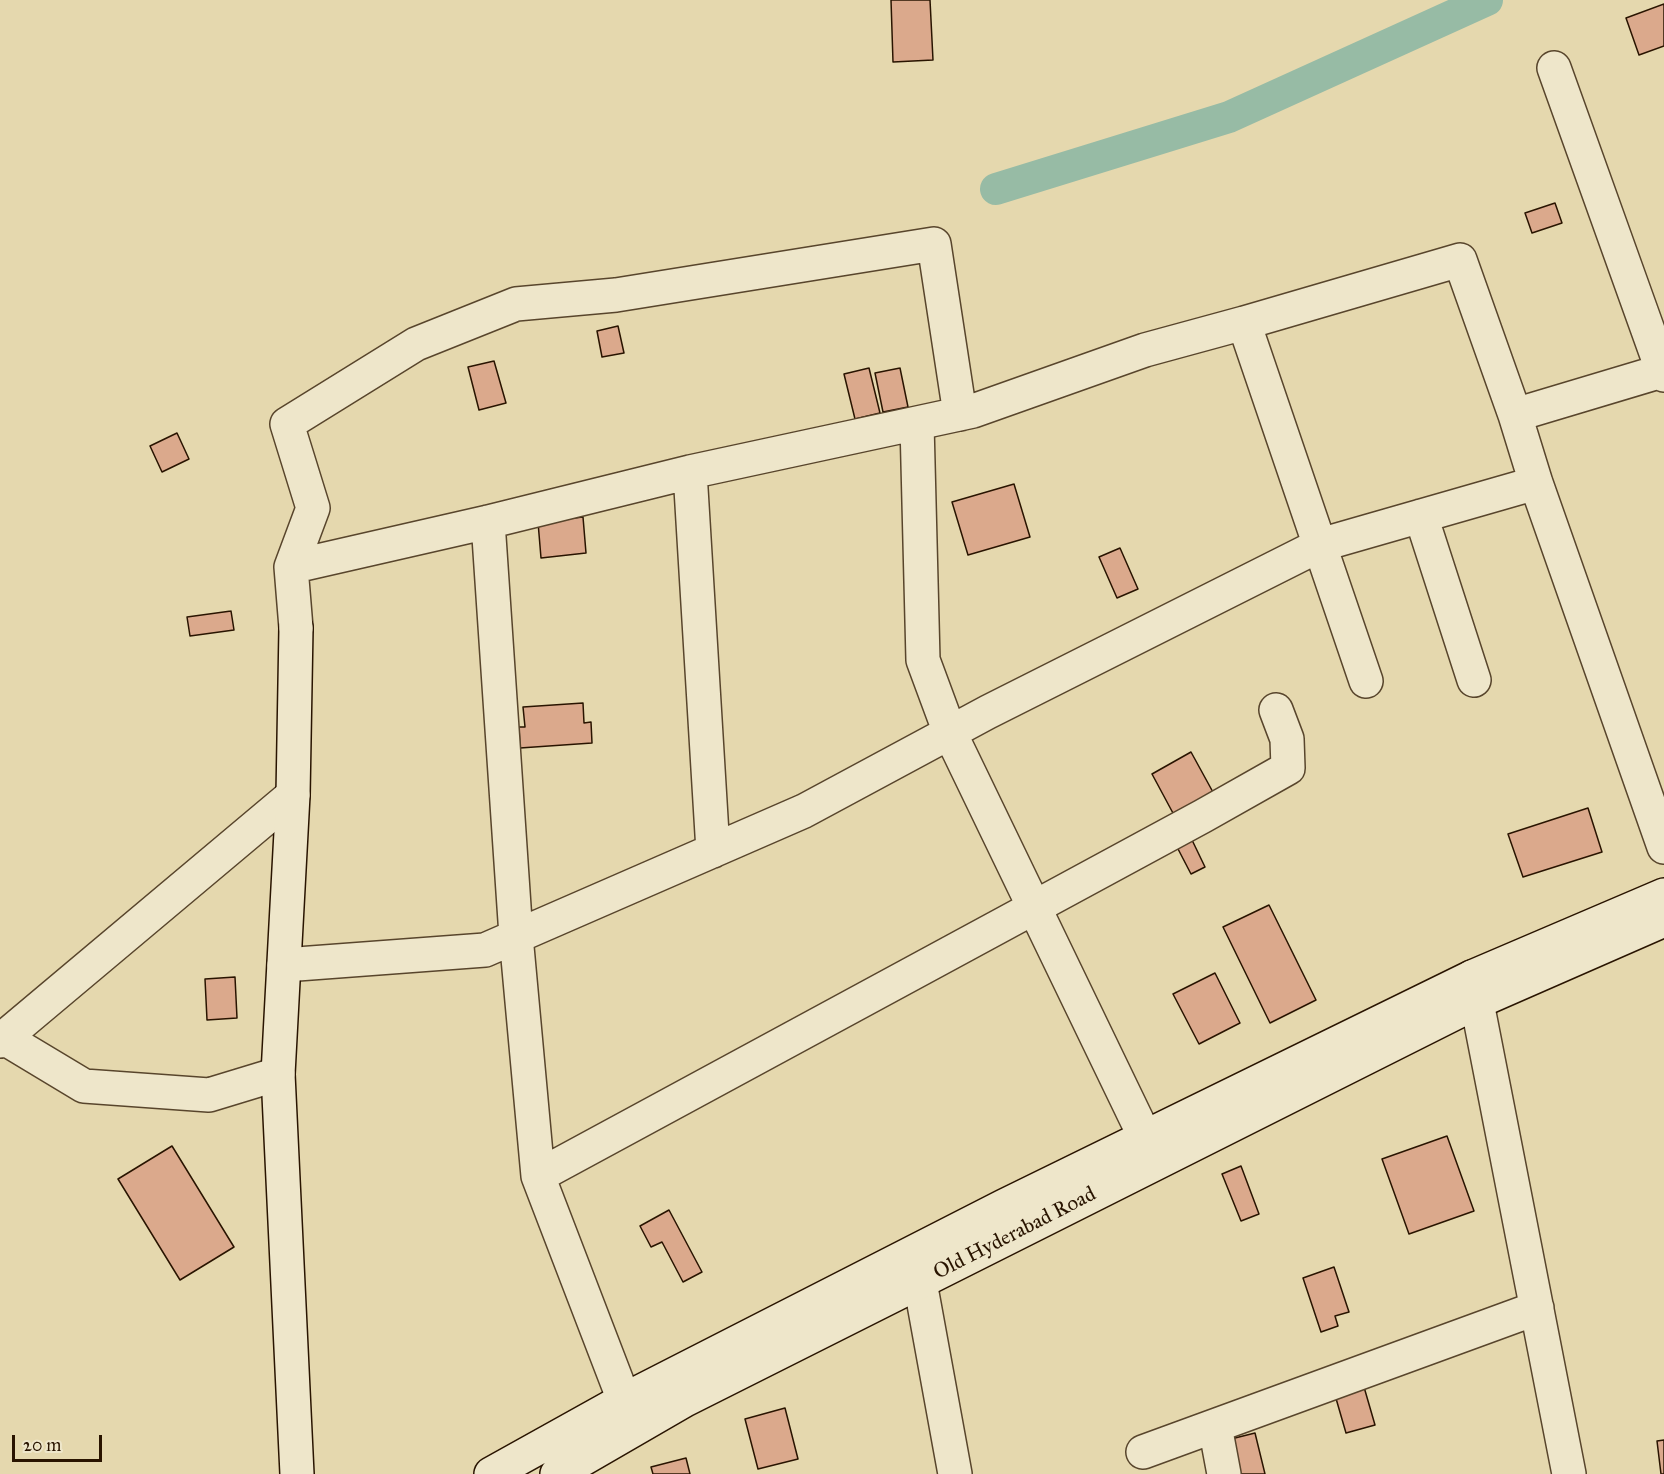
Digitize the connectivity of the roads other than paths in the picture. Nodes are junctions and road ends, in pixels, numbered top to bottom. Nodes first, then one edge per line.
1 (1554, 68) dead end
2 (1244, 323) junction
3 (1663, 373) edge
4 (960, 414) junction
5 (1515, 415) junction
6 (917, 424) junction
7 (690, 472) junction
8 (1536, 483) junction
9 (1421, 516) junction
10 (488, 522) junction
11 (1320, 545) junction
12 (291, 567) junction
13 (1474, 680) dead end
14 (1366, 681) dead end
15 (1276, 710) dead end
16 (950, 733) junction
17 (293, 795) junction
18 (1664, 847) edge
19 (713, 850) junction
20 (1664, 895) edge
21 (1034, 907) junction
22 (1664, 920) edge
23 (516, 936) junction
24 (284, 965) junction
25 (1475, 989) junction
26 (2, 1039) edge
27 (278, 1074) junction
28 (1145, 1137) junction
29 (538, 1176) junction
30 (920, 1281) junction
31 (1537, 1308) junction
32 (624, 1400) junction
33 (1215, 1426) junction
34 (1143, 1452) dead end
35 (297, 1474) edge
36 (491, 1474) edge
37 (557, 1474) edge
38 (955, 1474) edge
39 (1224, 1474) edge
40 (1569, 1474) edge

1 - 3 street
2 - 4 street
2 - 5 street
2 - 11 street
3 - 5 street
4 - 6 street
4 - 12 street
5 - 8 street
6 - 7 street
6 - 16 street
7 - 10 street
7 - 19 street
8 - 9 street
8 - 18 street
9 - 11 street
9 - 13 street
10 - 12 street
10 - 23 street
11 - 14 street
11 - 16 street
12 - 17 street
15 - 21 street
16 - 19 street
16 - 21 street
17 - 24 street
17 - 26 street
19 - 23 street
20 - 25 street
21 - 28 street
21 - 29 street
22 - 25 street
23 - 24 street
23 - 29 street
24 - 27 street
25 - 28 street
25 - 30 street, Old Hyderabad Road
25 - 31 street
26 - 27 street
27 - 35 street
28 - 32 street
29 - 32 street
30 - 37 street, Old Hyderabad Road
30 - 38 street
31 - 33 street
31 - 40 street
32 - 36 street
33 - 34 street
33 - 39 street

